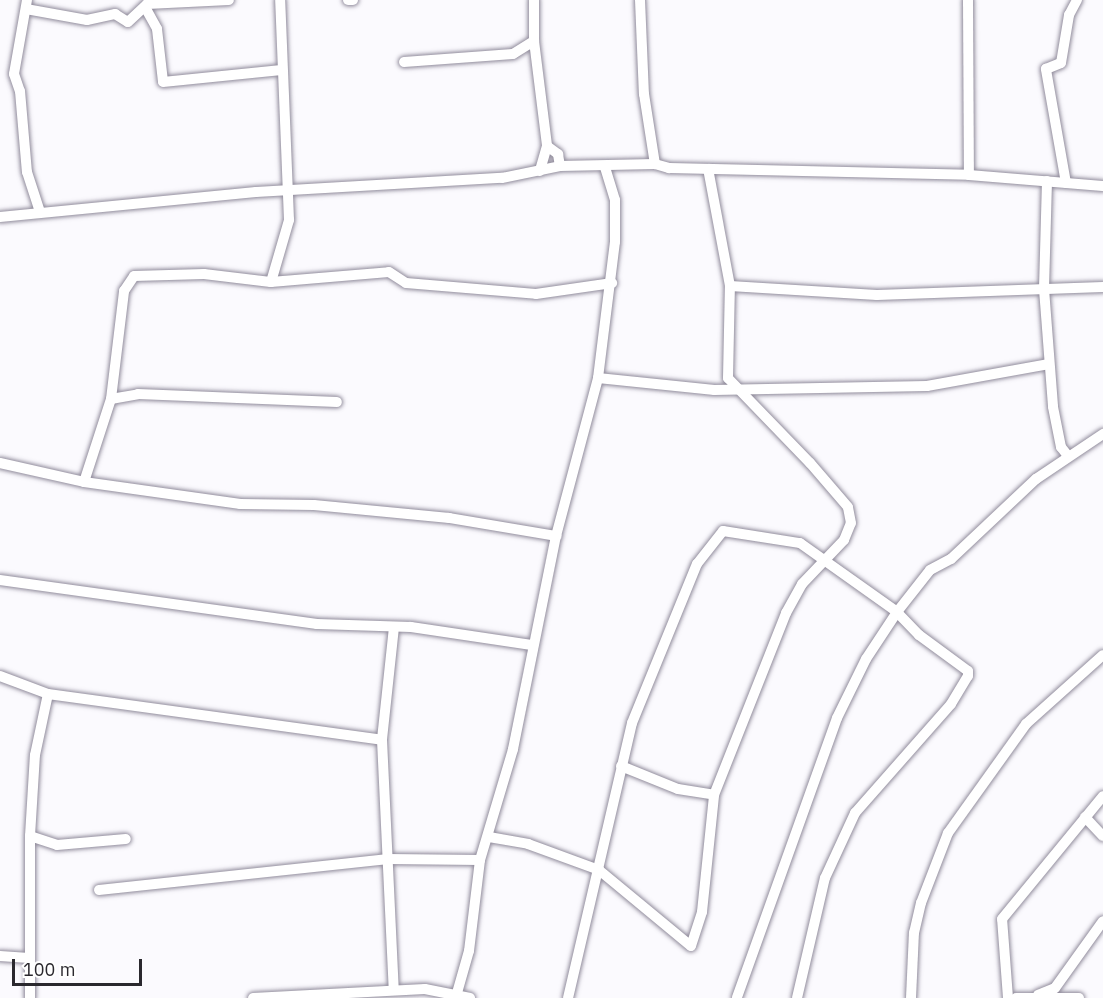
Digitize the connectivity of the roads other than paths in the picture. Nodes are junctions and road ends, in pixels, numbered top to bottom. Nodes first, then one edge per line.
1 (229, 0) edge
2 (280, 0) edge
3 (348, 0) edge
4 (353, 0) edge
5 (534, 0) edge
6 (640, 0) edge
7 (968, 0) edge
8 (1077, 0) edge
9 (191, 2) edge
10 (27, 4) edge
11 (145, 7) junction
12 (534, 42) junction
13 (405, 62) dead end
14 (281, 70) junction
15 (547, 146) junction
16 (655, 164) junction
17 (560, 166) junction
18 (605, 168) junction
19 (708, 169) junction
20 (540, 171) junction
21 (969, 175) junction
22 (1047, 181) junction
23 (1066, 183) junction
24 (1103, 186) edge
25 (288, 191) junction
26 (39, 210) junction
27 (0, 217) edge
28 (271, 282) junction
29 (612, 283) junction
30 (730, 286) junction
31 (1103, 287) edge
32 (1044, 289) junction
33 (1049, 364) junction
34 (598, 378) junction
35 (736, 389) junction
36 (111, 399) junction
37 (337, 402) dead end
38 (1103, 434) edge
39 (1068, 456) junction
40 (0, 463) edge
41 (84, 482) junction
42 (556, 536) junction
43 (824, 562) junction
44 (0, 580) edge
45 (897, 612) junction
46 (394, 627) junction
47 (532, 645) junction
48 (1103, 655) edge
49 (0, 676) edge
50 (48, 694) junction
51 (381, 740) junction
52 (621, 766) junction
53 (714, 795) junction
54 (1103, 796) edge
55 (1085, 818) junction
56 (30, 836) junction
57 (1103, 836) edge
58 (489, 837) junction
59 (126, 839) dead end
60 (388, 859) junction
61 (480, 860) junction
62 (599, 870) junction
63 (99, 890) dead end
64 (1103, 921) edge
65 (0, 956) edge
66 (28, 958) junction
67 (394, 990) junction
68 (457, 993) junction
69 (1038, 995) junction
70 (30, 998) edge
71 (253, 998) edge
72 (470, 998) edge
73 (568, 998) edge
74 (737, 998) edge
75 (797, 998) edge
76 (911, 998) edge
77 (1008, 998) edge
78 (1016, 998) edge
79 (1079, 998) edge

1 - 9 street
2 - 14 street
3 - 4 street
5 - 12 street
6 - 16 street
7 - 21 street
8 - 23 street
9 - 11 street
10 - 11 street
10 - 26 street
11 - 14 street
12 - 13 street
12 - 15 street
14 - 25 street
15 - 17 street
15 - 20 street
16 - 18 street
16 - 19 street
17 - 18 street
17 - 20 street
18 - 29 street
19 - 21 street
19 - 30 street
20 - 25 street
21 - 22 street
22 - 23 street
22 - 32 street
23 - 24 street
25 - 26 street
25 - 28 street
26 - 27 street
28 - 29 street
28 - 36 street
29 - 34 street
30 - 32 street
30 - 35 street
31 - 32 street
32 - 33 street
33 - 35 street
33 - 39 street
34 - 35 street
34 - 42 street
35 - 43 street
36 - 37 street
36 - 41 street
38 - 39 street
39 - 45 street
40 - 41 street
41 - 42 street
42 - 47 street
43 - 45 street
43 - 52 street
43 - 53 street
44 - 46 street
45 - 74 street
45 - 75 street
46 - 47 street
46 - 51 street
47 - 58 street
48 - 76 street
49 - 50 street
50 - 51 street
50 - 56 street
51 - 60 street
52 - 53 street
52 - 62 street
53 - 62 street
54 - 55 street
55 - 57 street
55 - 77 street
56 - 59 street
56 - 66 street
58 - 61 street
58 - 62 street
60 - 61 street
60 - 63 street
60 - 67 street
61 - 68 street
62 - 73 street
64 - 69 street
65 - 66 street
66 - 70 street
67 - 68 street
67 - 71 street
68 - 72 street
69 - 78 street
69 - 79 street

